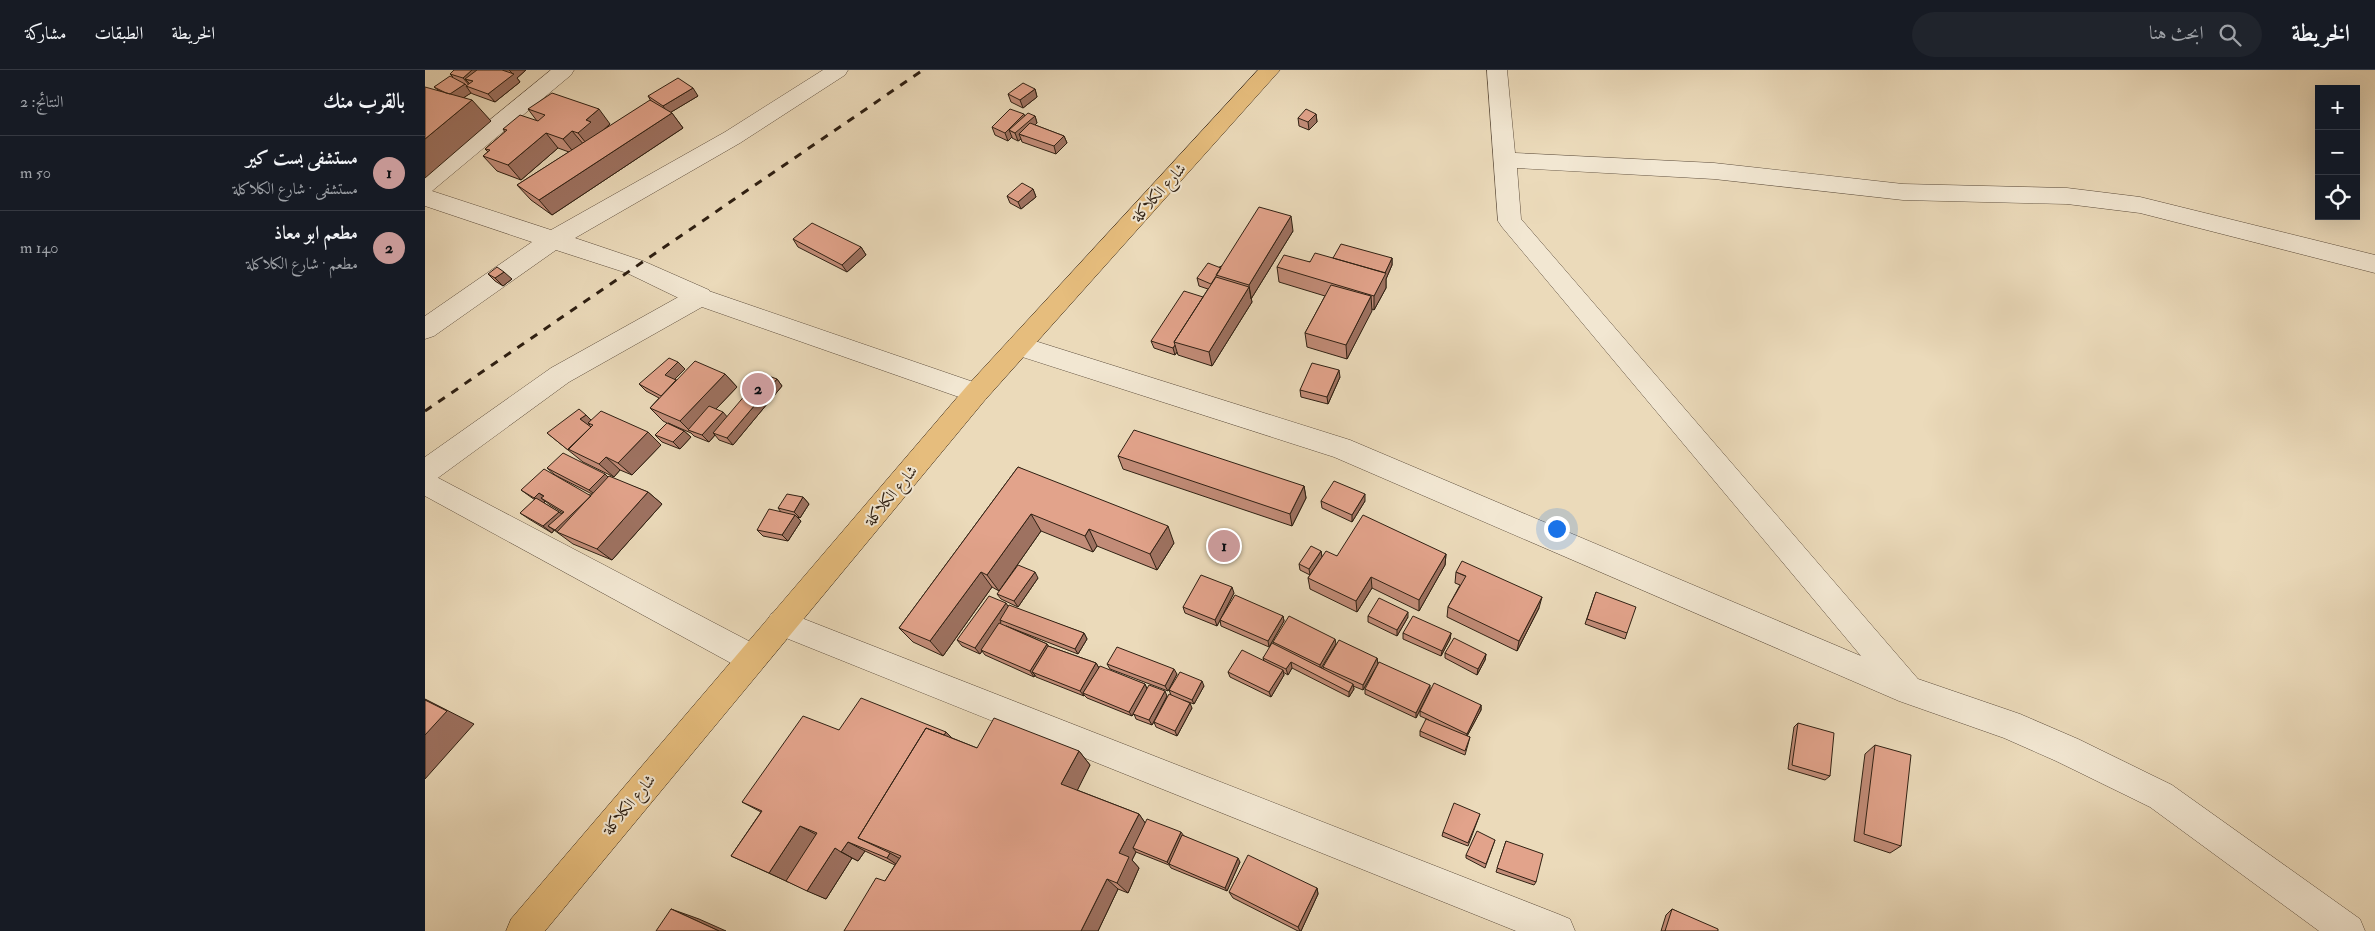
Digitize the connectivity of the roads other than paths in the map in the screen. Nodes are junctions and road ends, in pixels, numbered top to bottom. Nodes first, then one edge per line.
1 (564, 70) edge
2 (838, 70) edge
3 (1269, 70) edge
4 (1497, 70) edge
5 (1504, 160) junction
6 (425, 185) edge
7 (425, 197) edge
8 (551, 241) junction
9 (2375, 264) edge
10 (700, 298) junction
11 (425, 329) edge
12 (1019, 346) junction
13 (976, 393) junction
14 (425, 472) edge
15 (425, 483) edge
16 (781, 623) junction
17 (751, 658) junction
18 (1910, 691) junction
19 (523, 931) edge
20 (1557, 931) edge
21 (2348, 931) edge

1 - 6 street
2 - 8 street
3 - 12 main road, شارع الكلاكلة
4 - 5 street
5 - 9 street
5 - 18 street
7 - 8 street
8 - 10 street
8 - 11 street
10 - 13 street
10 - 14 street
12 - 13 main road, شارع الكلاكلة
12 - 18 street
13 - 16 main road, شارع الكلاكلة
15 - 17 street
16 - 17 main road, شارع الكلاكلة
16 - 20 street
17 - 19 main road, شارع الكلاكلة
18 - 21 street

